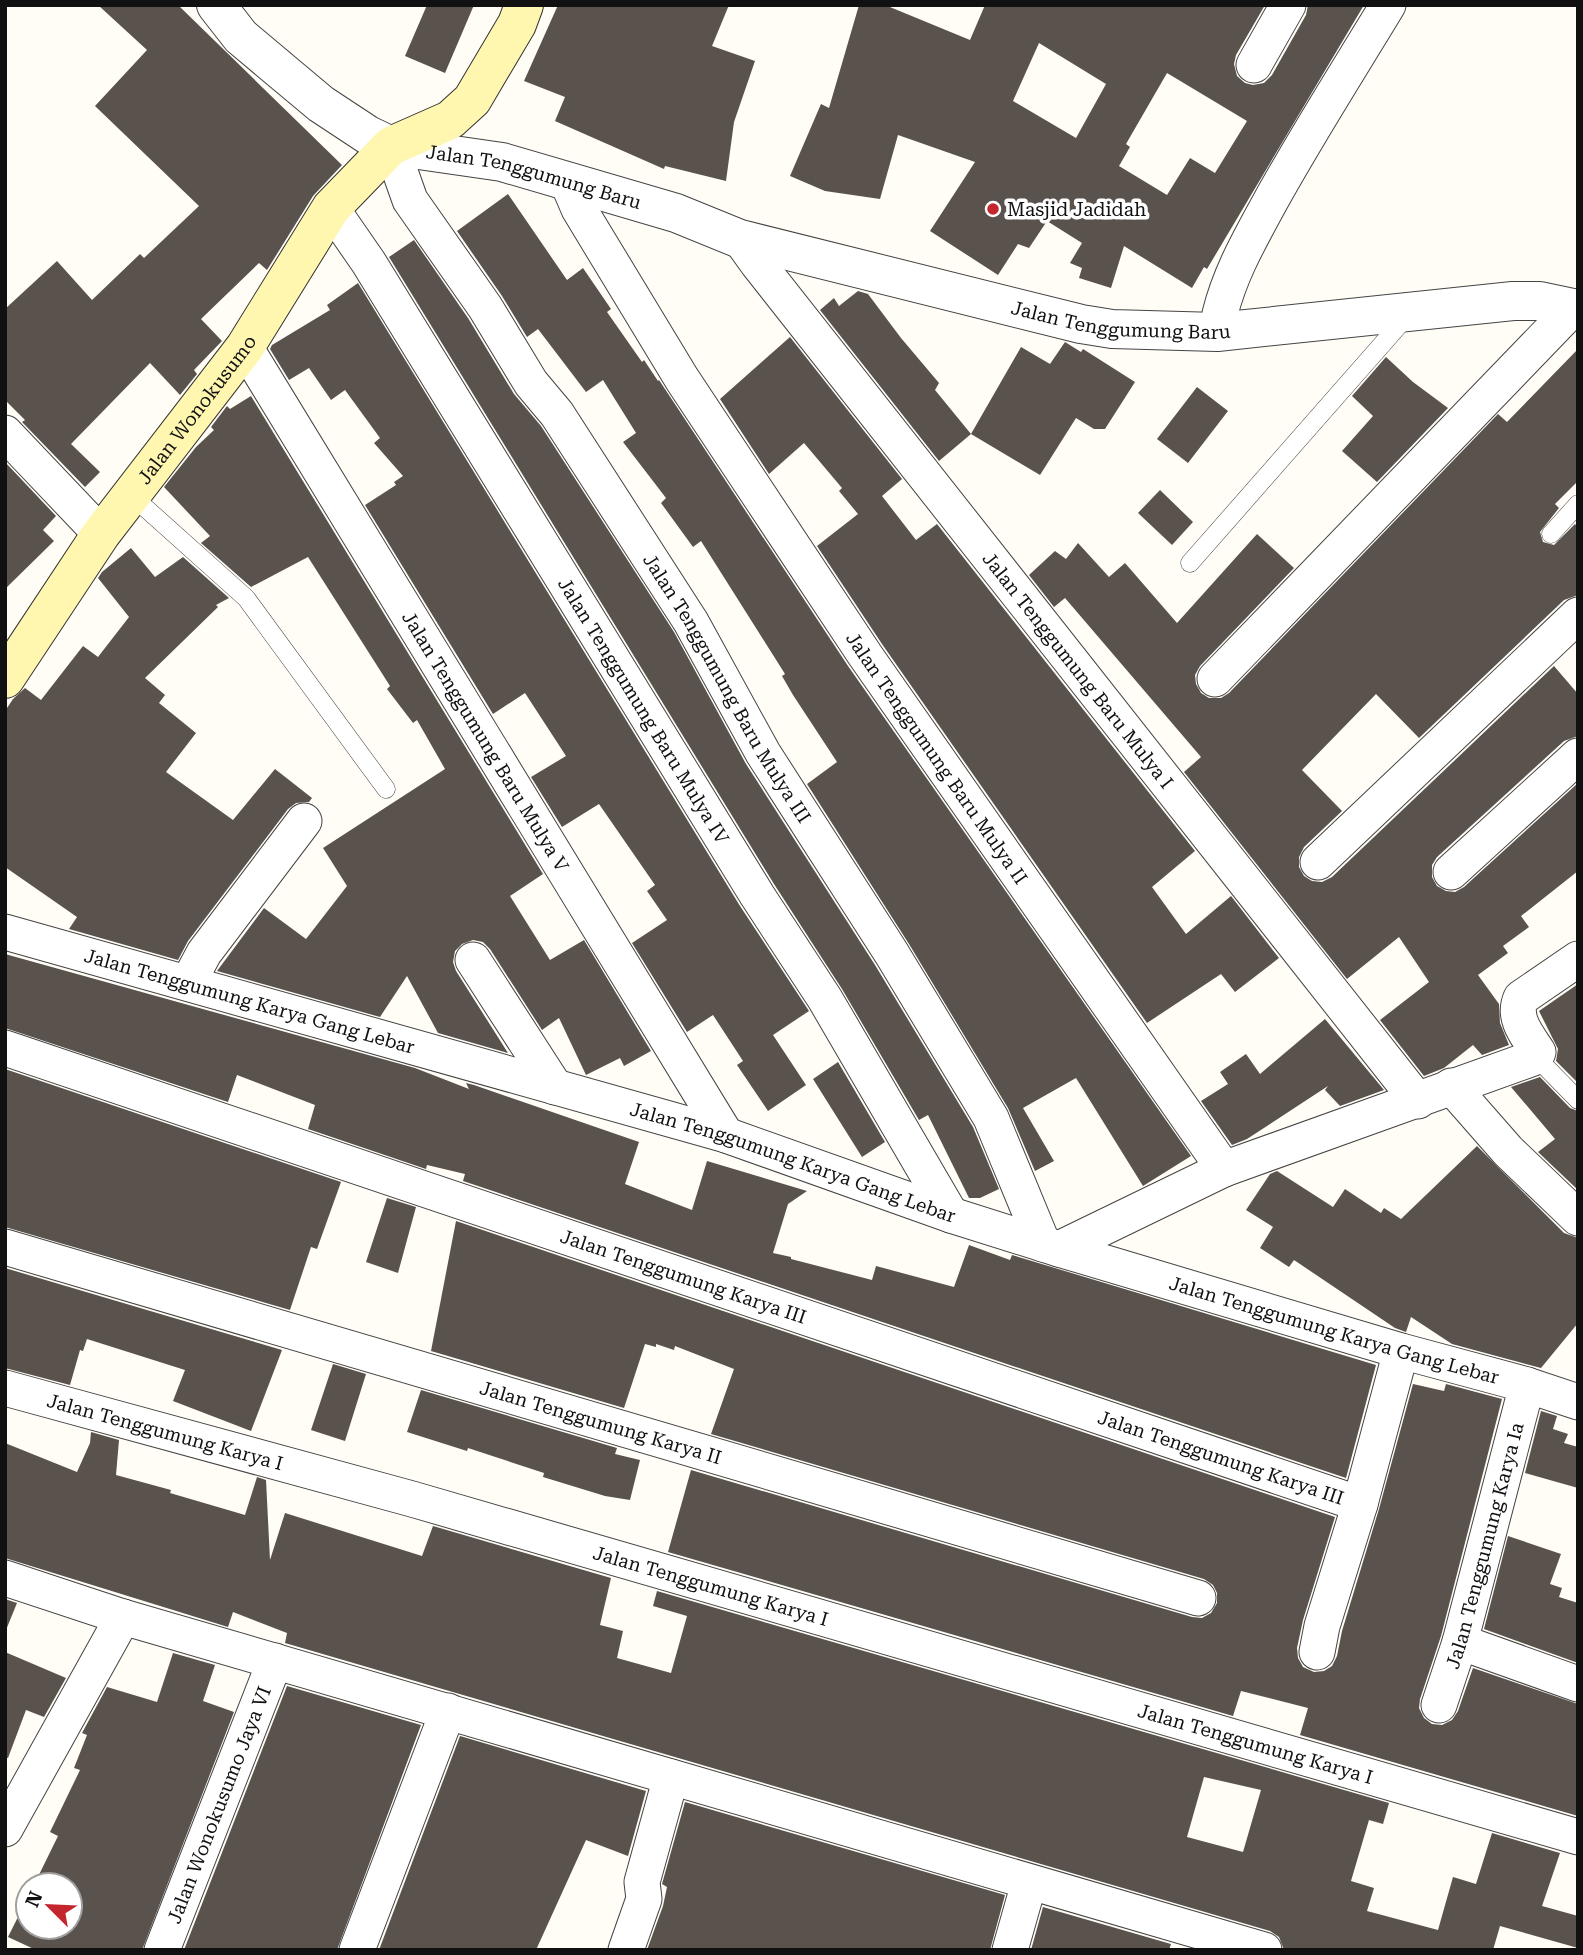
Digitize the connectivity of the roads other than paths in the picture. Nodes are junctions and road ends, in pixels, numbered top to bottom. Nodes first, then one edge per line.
1 (216, 5) edge
2 (524, 5) edge
3 (1288, 5) edge
4 (1388, 5) edge
5 (1254, 65) dead end
6 (391, 146) junction
7 (567, 181) junction
8 (331, 208) junction
9 (676, 213) junction
10 (740, 239) junction
11 (1576, 304) edge
12 (1411, 311) junction
13 (1220, 314) junction
14 (245, 347) junction
15 (5, 433) edge
16 (131, 495) junction
17 (1578, 504) edge
18 (101, 534) junction
19 (1551, 534) dead end
20 (1189, 563) dead end
21 (1578, 615) edge
22 (5, 678) edge
23 (1214, 679) dead end
24 (1578, 756) edge
25 (386, 789) dead end
26 (304, 821) dead end
27 (1318, 862) dead end
28 (1451, 872) dead end
29 (5, 932) edge
30 (1578, 959) edge
31 (473, 960) dead end
32 (188, 983) junction
33 (5, 1048) edge
34 (1536, 1057) junction
35 (1451, 1086) junction
36 (555, 1087) junction
37 (1578, 1100) edge
38 (1418, 1101) junction
39 (726, 1135) junction
40 (1224, 1168) junction
41 (951, 1214) junction
42 (1578, 1218) edge
43 (5, 1247) edge
44 (1051, 1247) junction
45 (1401, 1352) junction
46 (1527, 1385) junction
47 (5, 1388) edge
48 (1578, 1402) edge
49 (1360, 1504) junction
50 (5, 1578) edge
51 (1198, 1598) dead end
52 (124, 1617) junction
53 (1460, 1642) junction
54 (1317, 1652) dead end
55 (275, 1661) junction
56 (1578, 1684) edge
57 (1439, 1705) dead end
58 (448, 1711) junction
59 (671, 1777) junction
60 (5, 1829) edge
61 (1578, 1837) edge
62 (1029, 1883) junction
63 (1175, 1937) edge
64 (162, 1950) edge
65 (357, 1950) edge
66 (626, 1950) edge
67 (1010, 1950) edge
68 (1264, 1950) edge

1 - 6 street, Jalan Tenggumung Baru
2 - 6 main road
3 - 5 street
4 - 13 street
6 - 7 street, Jalan Tenggumung Baru
6 - 8 main road, Jalan Wonokusumo
6 - 44 street, Jalan Tenggumung Baru Mulya III
7 - 9 street, Jalan Tenggumung Baru
7 - 40 street, Jalan Tenggumung Baru Mulya II
8 - 14 main road, Jalan Wonokusumo
8 - 41 street, Jalan Tenggumung Baru Mulya IV
9 - 10 street, Jalan Tenggumung Baru
9 - 13 street, Jalan Tenggumung Baru
10 - 12 street, Jalan Tenggumung Baru
10 - 38 street, Jalan Tenggumung Baru Mulya I
11 - 12 street, Jalan Tenggumung Baru
11 - 13 street, Jalan Tenggumung Baru
11 - 23 street
12 - 20 lane
14 - 16 main road, Jalan Wonokusumo
14 - 39 street, Jalan Tenggumung Baru Mulya V
15 - 18 street
16 - 18 main road, Jalan Wonokusumo
16 - 25 lane
17 - 19 lane
18 - 22 main road, Jalan Wonokusumo
21 - 27 street
24 - 28 street
26 - 32 street
29 - 32 street, Jalan Tenggumung Karya Gang Lebar
30 - 34 street
31 - 36 street
32 - 36 street, Jalan Tenggumung Karya Gang Lebar
33 - 49 street, Jalan Tenggumung Karya III
34 - 35 street
34 - 37 lane
35 - 38 street
35 - 42 street
36 - 39 street, Jalan Tenggumung Karya Gang Lebar
38 - 40 street
39 - 41 street, Jalan Tenggumung Karya Gang Lebar
40 - 44 street
41 - 44 street, Jalan Tenggumung Karya Gang Lebar
43 - 51 street, Jalan Tenggumung Karya II
44 - 45 street, Jalan Tenggumung Karya Gang Lebar
45 - 46 street, Jalan Tenggumung Karya Gang Lebar
45 - 49 street
46 - 48 street, Jalan Tenggumung Karya Gang Lebar
46 - 53 street, Jalan Tenggumung Karya Ia
47 - 61 street, Jalan Tenggumung Karya I
49 - 54 street
50 - 52 street
52 - 55 street
52 - 60 street
53 - 56 street
53 - 57 street, Jalan Tenggumung Karya Ia
55 - 58 street
55 - 64 street, Jalan Wonokusumo Jaya VI
58 - 59 street
58 - 65 street
59 - 62 street
59 - 66 street
62 - 63 street
62 - 67 street
63 - 68 street

